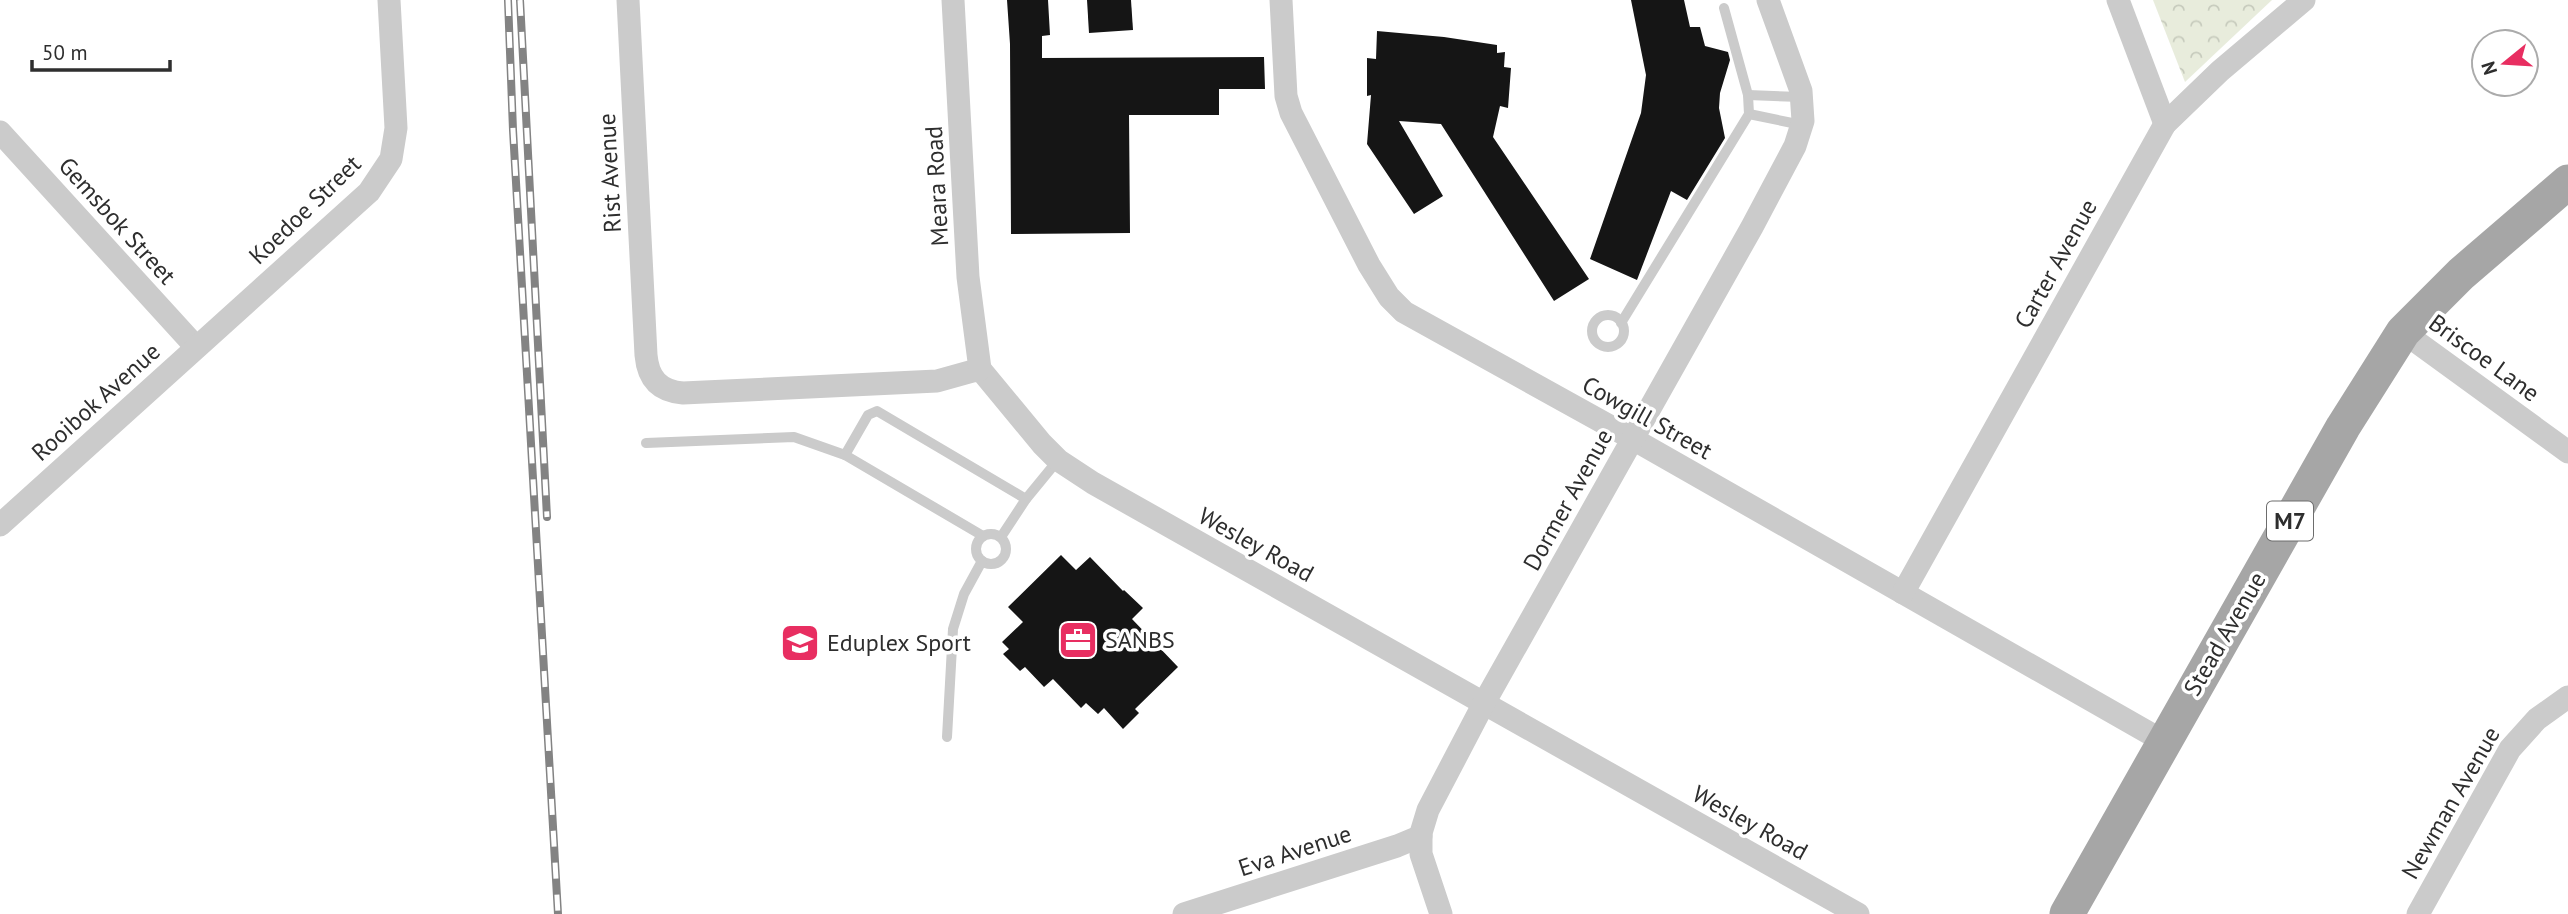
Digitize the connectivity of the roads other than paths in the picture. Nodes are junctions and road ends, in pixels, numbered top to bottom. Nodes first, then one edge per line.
1 (389, 0) edge
2 (628, 0) edge
3 (953, 0) edge
4 (1280, 0) edge
5 (1768, 0) edge
6 (2118, 0) edge
7 (2304, 0) edge
8 (1724, 8) dead end
9 (1748, 95) junction
10 (1802, 97) junction
11 (1749, 114) junction
12 (2165, 124) junction
13 (1802, 125) junction
14 (0, 132) edge
15 (2568, 182) edge
16 (1621, 323) dead end
17 (2403, 332) junction
18 (196, 347) junction
19 (980, 369) junction
20 (1633, 439) junction
21 (646, 443) dead end
22 (2568, 452) edge
23 (845, 455) junction
24 (1058, 460) junction
25 (1026, 499) junction
26 (0, 525) edge
27 (983, 536) junction
28 (1001, 537) junction
29 (982, 561) junction
30 (1903, 593) junction
31 (2568, 697) edge
32 (1484, 703) junction
33 (947, 737) dead end
34 (2163, 741) junction
35 (1421, 836) junction
36 (1184, 914) edge
37 (1441, 914) edge
38 (1858, 914) edge
39 (2067, 914) edge
40 (2418, 914) edge

1 - 18 street, Koedoe Street
2 - 19 street, Rist Avenue
3 - 19 street, Meara Road
4 - 20 street, Cowgill Street
5 - 10 street, Dormer Avenue
6 - 12 street
7 - 12 street, Carter Avenue
8 - 9 lane
9 - 10 lane
9 - 11 lane
10 - 13 street, Dormer Avenue
11 - 13 lane
11 - 16 lane
12 - 30 street, Carter Avenue
13 - 20 street, Dormer Avenue
14 - 18 street, Gemsbok Street
15 - 17 main road, Stead Avenue / M7
17 - 22 street, Briscoe Lane
17 - 34 main road, Stead Avenue / M7
18 - 26 street, Rooibok Avenue
19 - 24 street, Wesley Road
20 - 30 street, Cowgill Street
20 - 32 street, Dormer Avenue
21 - 23 lane
23 - 25 lane
23 - 27 lane
24 - 25 lane
24 - 32 street, Wesley Road
25 - 28 lane
27 - 28 lane
27 - 29 lane
28 - 29 lane
29 - 33 lane
30 - 34 street, Cowgill Street
31 - 40 street, Newman Avenue
32 - 35 street, Dormer Avenue
32 - 38 street, Wesley Road
34 - 39 main road, Stead Avenue / M7
35 - 36 street, Eva Avenue
35 - 37 street, Dormer Avenue

